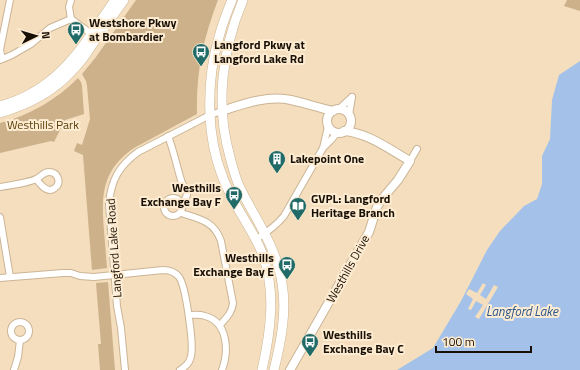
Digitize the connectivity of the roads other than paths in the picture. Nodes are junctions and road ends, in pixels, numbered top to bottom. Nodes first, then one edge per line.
1 (10, 0) edge
2 (70, 0) edge
3 (115, 0) edge
4 (124, 0) edge
5 (232, 0) edge
6 (243, 0) edge
7 (72, 19) junction
8 (94, 36) junction
9 (1, 60) edge
10 (0, 106) edge
11 (310, 106) junction
12 (336, 110) junction
13 (222, 111) junction
14 (0, 113) edge
15 (210, 115) junction
16 (349, 117) junction
17 (328, 123) junction
18 (340, 132) junction
19 (168, 136) junction
20 (370, 138) junction
21 (323, 148) junction
22 (417, 149) dead end
23 (410, 161) junction
24 (36, 180) dead end
25 (0, 187) edge
26 (181, 202) junction
27 (181, 213) junction
28 (0, 217) edge
29 (265, 233) junction
30 (255, 240) junction
31 (115, 274) junction
32 (10, 277) junction
33 (0, 278) edge
34 (189, 315) junction
35 (220, 325) junction
36 (20, 340) dead end
37 (14, 370) edge
38 (125, 370) edge
39 (180, 370) edge
40 (222, 370) edge
41 (262, 370) edge
42 (274, 370) edge
43 (290, 370) edge

1 - 9 street
2 - 7 street
3 - 8 main road
4 - 8 main road
5 - 15 main road
6 - 13 main road
7 - 8 street
7 - 9 street
8 - 10 main road
8 - 14 main road
11 - 12 street, Langford Lake Road
11 - 13 street, Langford Lake Road
11 - 17 street, Langford Lake Road
12 - 16 street
12 - 16 street
12 - 17 street
13 - 15 street, Langford Lake Road
13 - 29 main road
15 - 19 street, Langford Lake Road
15 - 30 main road
16 - 18 street
16 - 20 street
17 - 18 street
17 - 21 street
18 - 20 street
18 - 21 street
19 - 26 street
19 - 31 street, Langford Lake Road
20 - 23 street
21 - 29 street
22 - 23 street, Westhills Drive
23 - 43 street, Westhills Drive
24 - 25 street
26 - 27 street
26 - 27 street
27 - 35 street
28 - 32 street
29 - 30 street
29 - 42 main road
30 - 41 main road
31 - 32 street
31 - 34 street
31 - 38 street, Langford Lake Road
32 - 33 street
34 - 35 street
34 - 39 street
35 - 40 street
36 - 37 street

